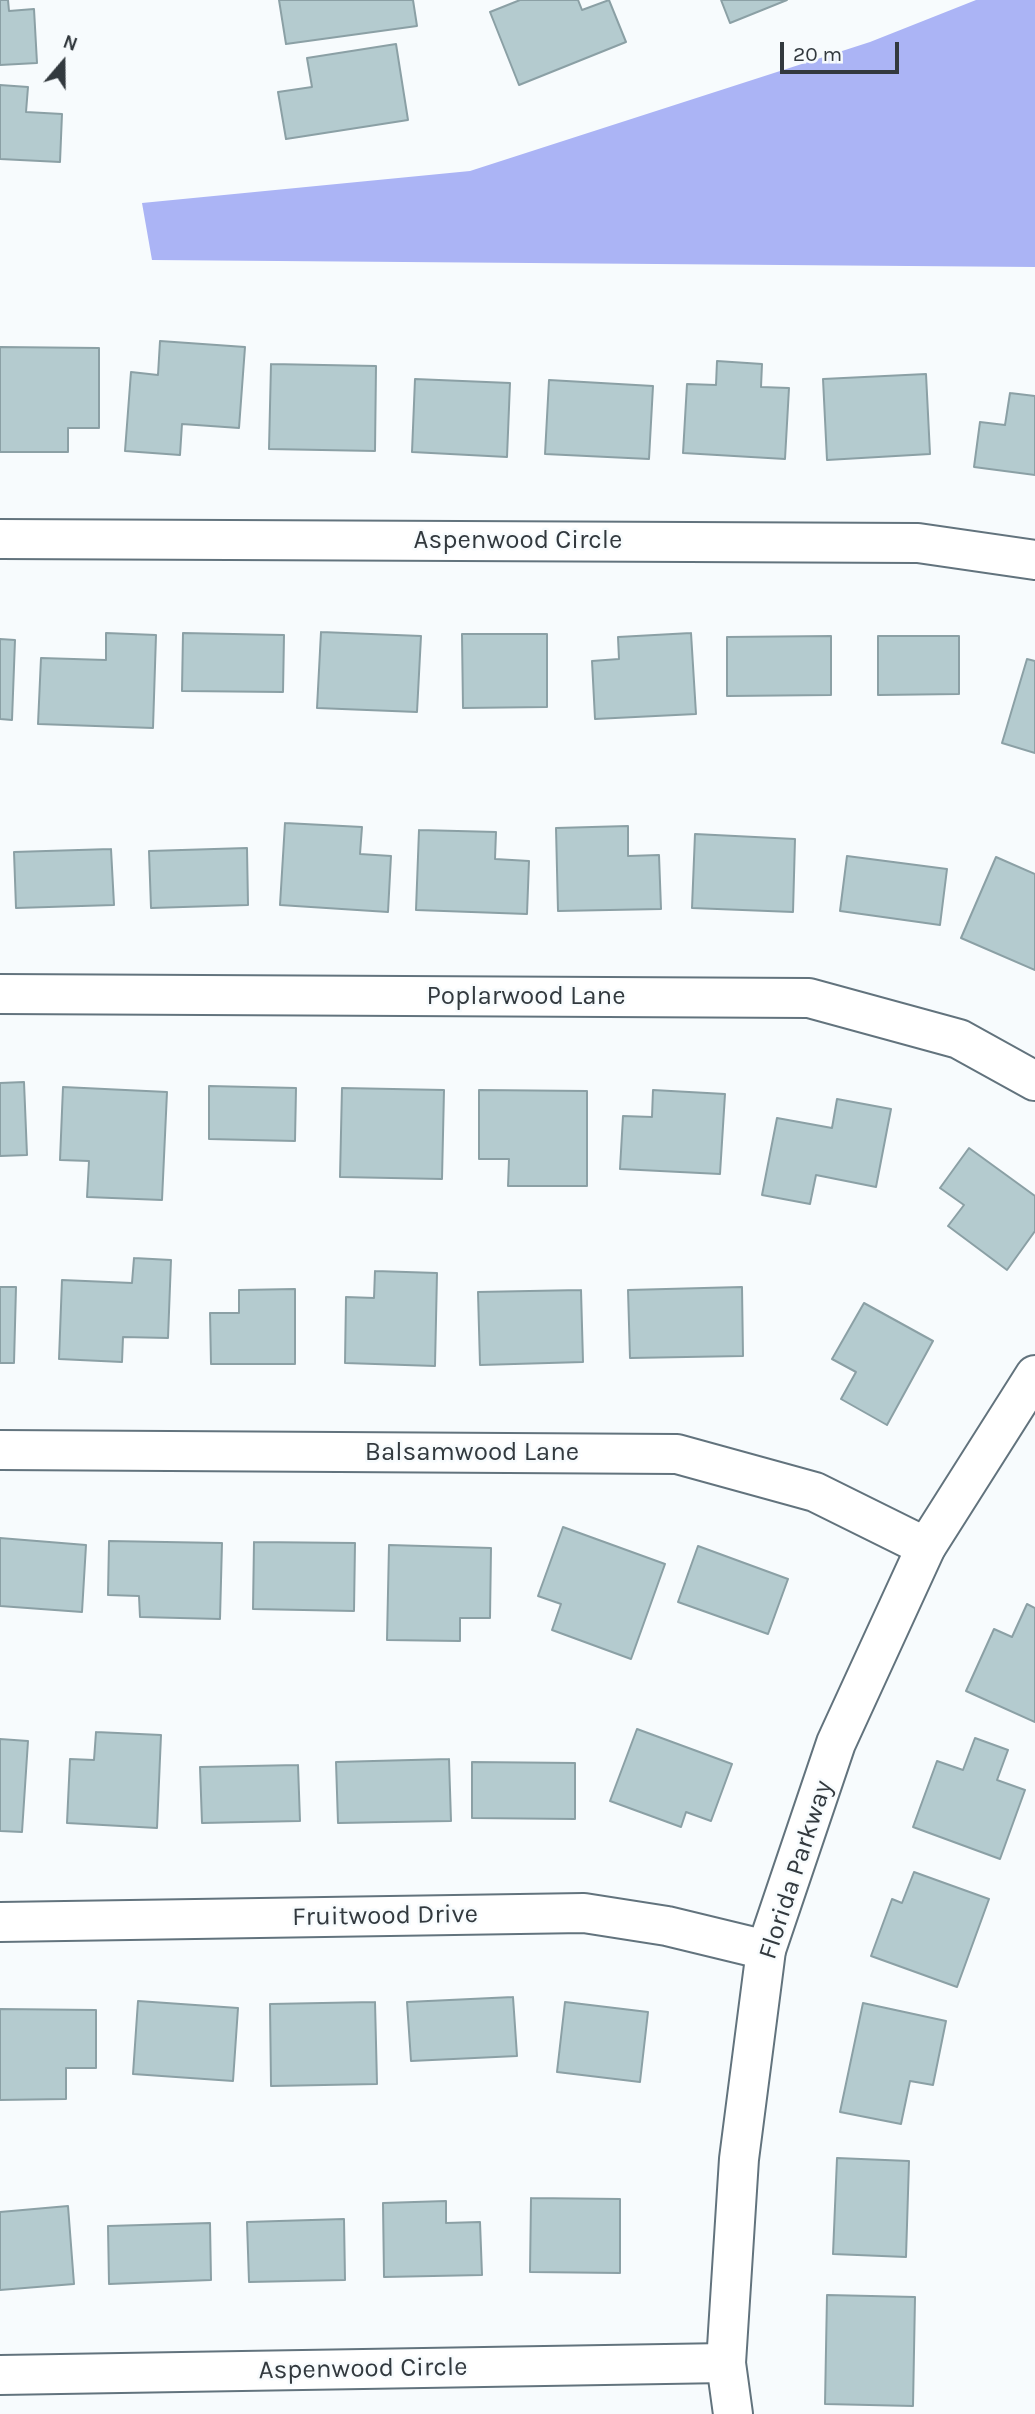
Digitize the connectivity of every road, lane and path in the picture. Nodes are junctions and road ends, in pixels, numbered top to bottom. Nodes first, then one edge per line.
1 (0, 539) edge
2 (1035, 560) edge
3 (0, 994) edge
4 (1035, 1081) edge
5 (1035, 1375) edge
6 (0, 1450) edge
7 (926, 1548) junction
8 (0, 1922) edge
9 (766, 1950) junction
10 (726, 2363) junction
11 (0, 2375) edge
12 (733, 2414) edge

1 - 2 street, Aspenwood Circle
3 - 4 street, Poplarwood Lane
5 - 7 street, Florida Parkway
6 - 7 street, Balsamwood Lane
7 - 9 street, Florida Parkway
8 - 9 street, Fruitwood Drive
9 - 10 street, Florida Parkway
10 - 11 street, Aspenwood Circle
10 - 12 street, Florida Parkway

